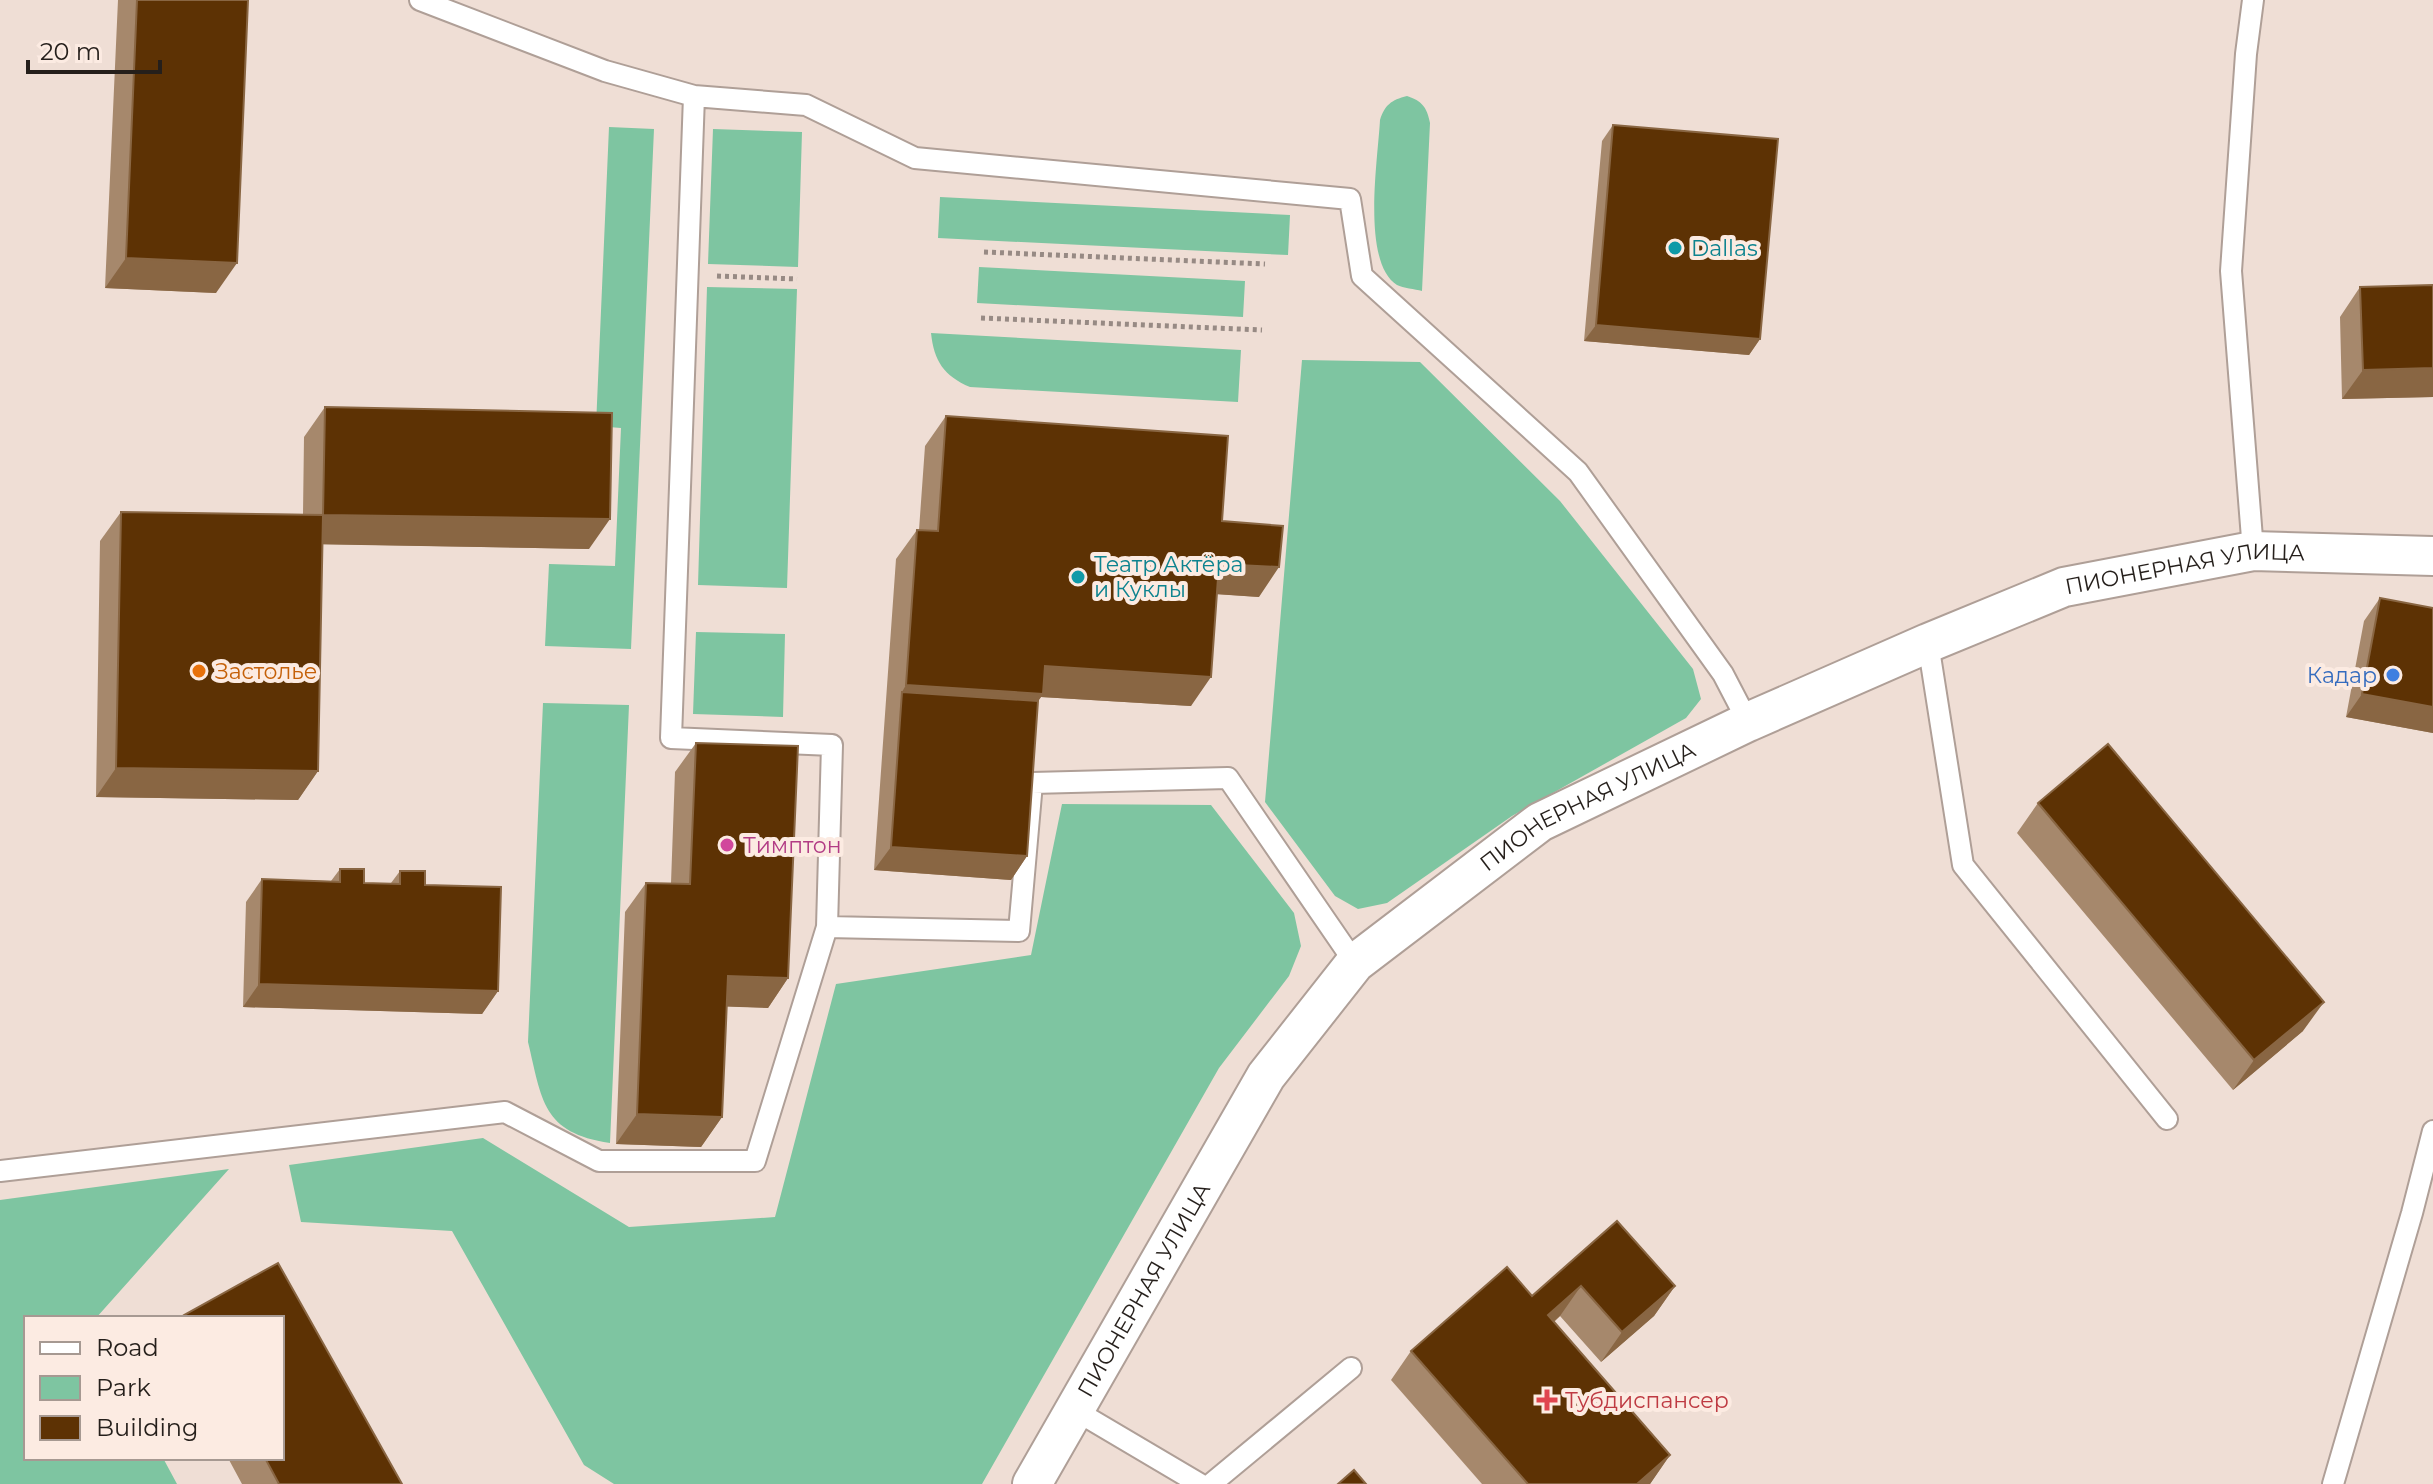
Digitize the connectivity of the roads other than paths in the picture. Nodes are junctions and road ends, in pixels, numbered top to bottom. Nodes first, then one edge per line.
1 (420, 0) edge
2 (2253, 0) edge
3 (694, 96) junction
4 (2253, 551) junction
5 (2433, 556) edge
6 (1928, 643) junction
7 (1748, 722) junction
8 (827, 927) junction
9 (1355, 963) junction
10 (2167, 1119) dead end
11 (2433, 1131) edge
12 (0, 1171) edge
13 (1351, 1368) dead end
14 (1073, 1409) junction
15 (1032, 1484) edge
16 (1200, 1484) edge
17 (1211, 1484) edge
18 (2333, 1484) edge

1 - 3 lane
2 - 4 lane
3 - 7 lane
3 - 8 lane
4 - 5 street, ПИОНЕРНАЯ УЛИЦА
4 - 6 street, ПИОНЕРНАЯ УЛИЦА
6 - 7 street, ПИОНЕРНАЯ УЛИЦА
6 - 10 lane
7 - 9 street, ПИОНЕРНАЯ УЛИЦА
8 - 9 lane
8 - 12 lane
9 - 14 street, ПИОНЕРНАЯ УЛИЦА
11 - 18 lane
13 - 17 lane
14 - 15 street, ПИОНЕРНАЯ УЛИЦА
14 - 16 lane

